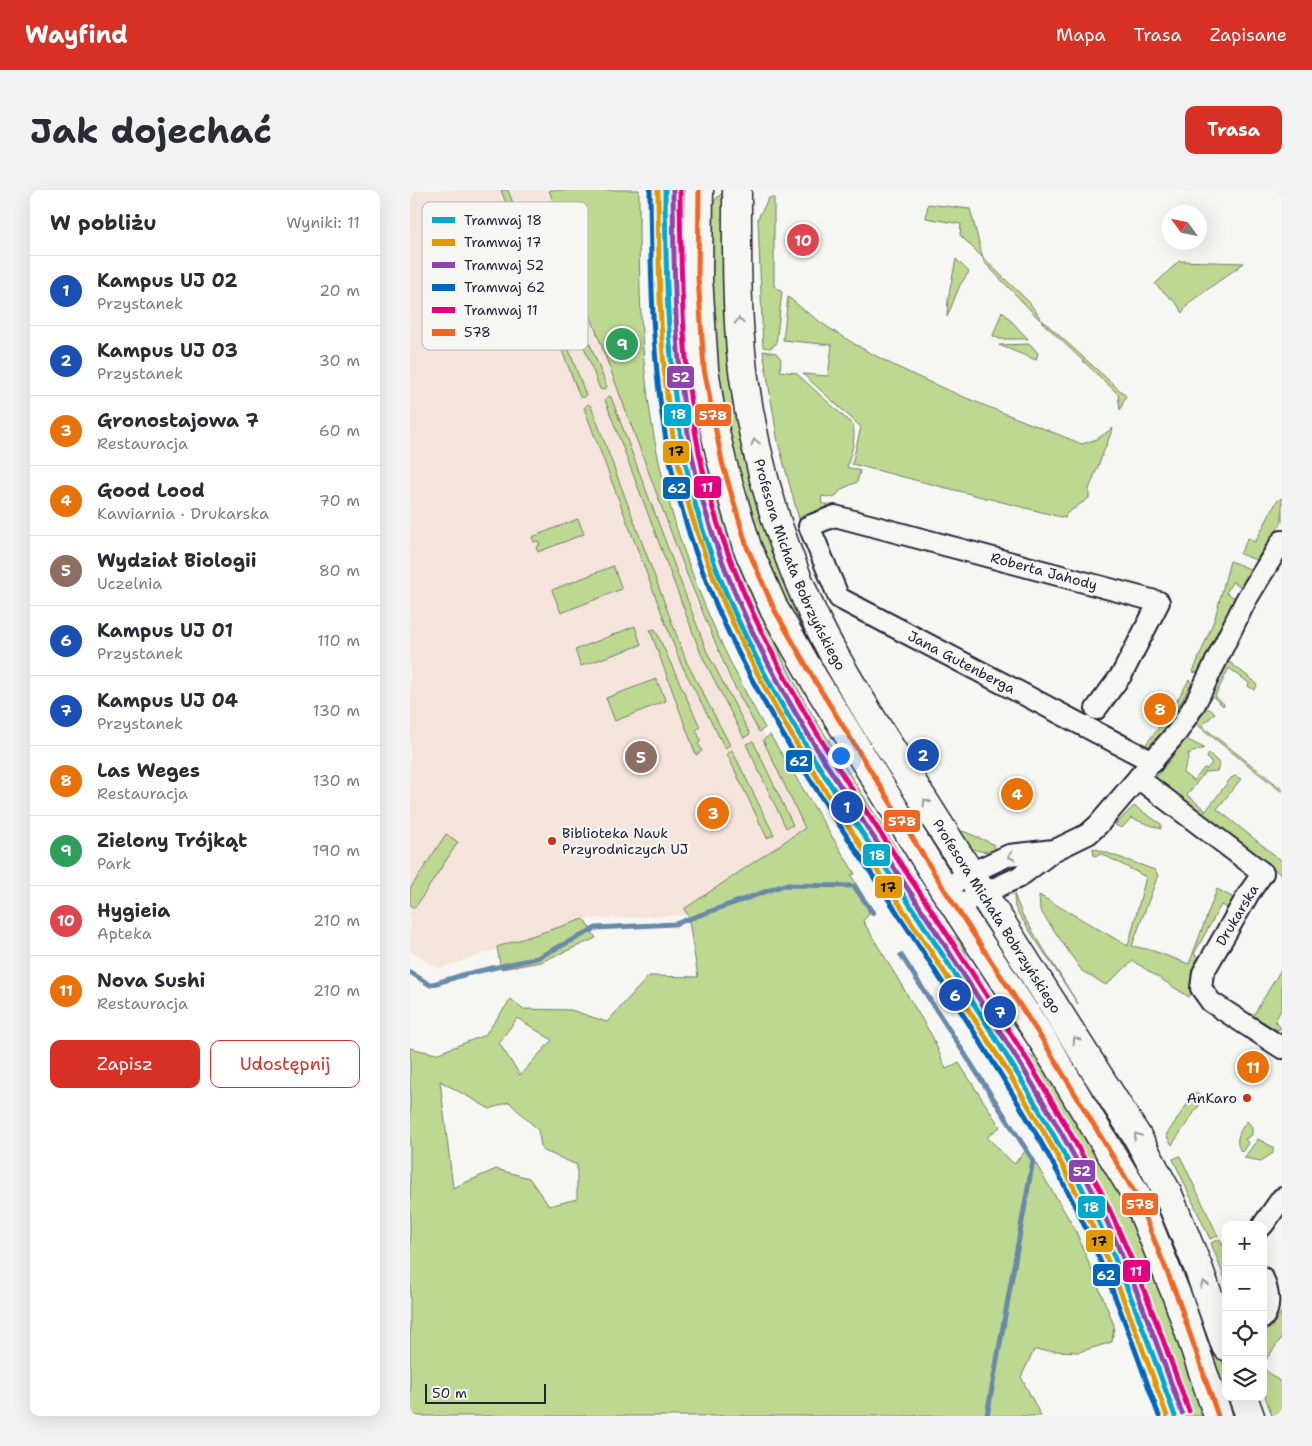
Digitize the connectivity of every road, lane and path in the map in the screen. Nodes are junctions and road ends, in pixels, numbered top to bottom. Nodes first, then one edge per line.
1 (699, 190) edge
2 (737, 190) edge
3 (808, 526) joint
4 (1282, 541) edge
5 (1096, 709) dead end
6 (1152, 762) junction
7 (1138, 778) junction
8 (977, 883) junction
9 (950, 898) junction
10 (1282, 1048) edge
11 (1282, 1198) edge
12 (1266, 1221) edge
13 (1267, 1290) edge
14 (1267, 1309) edge
15 (1222, 1335) edge
16 (1245, 1401) edge
17 (1218, 1416) edge
18 (1250, 1416) edge

1 - 9 main road, Profesora Michała Bobrzyńskiego
8 -> 2 main road, Profesora Michała Bobrzyńskiego
3 - 5 street, Roberta Jahody
3 - 6 street, Jana Gutenberga
4 - 6 street
6 - 7 street
7 - 8 street
7 - 10 street, Drukarska
8 - 9 street
15 -> 8 main road, Profesora Michała Bobrzyńskiego
9 - 17 main road, Profesora Michała Bobrzyńskiego
11 - 12 street
13 - 14 street
16 - 18 main road

